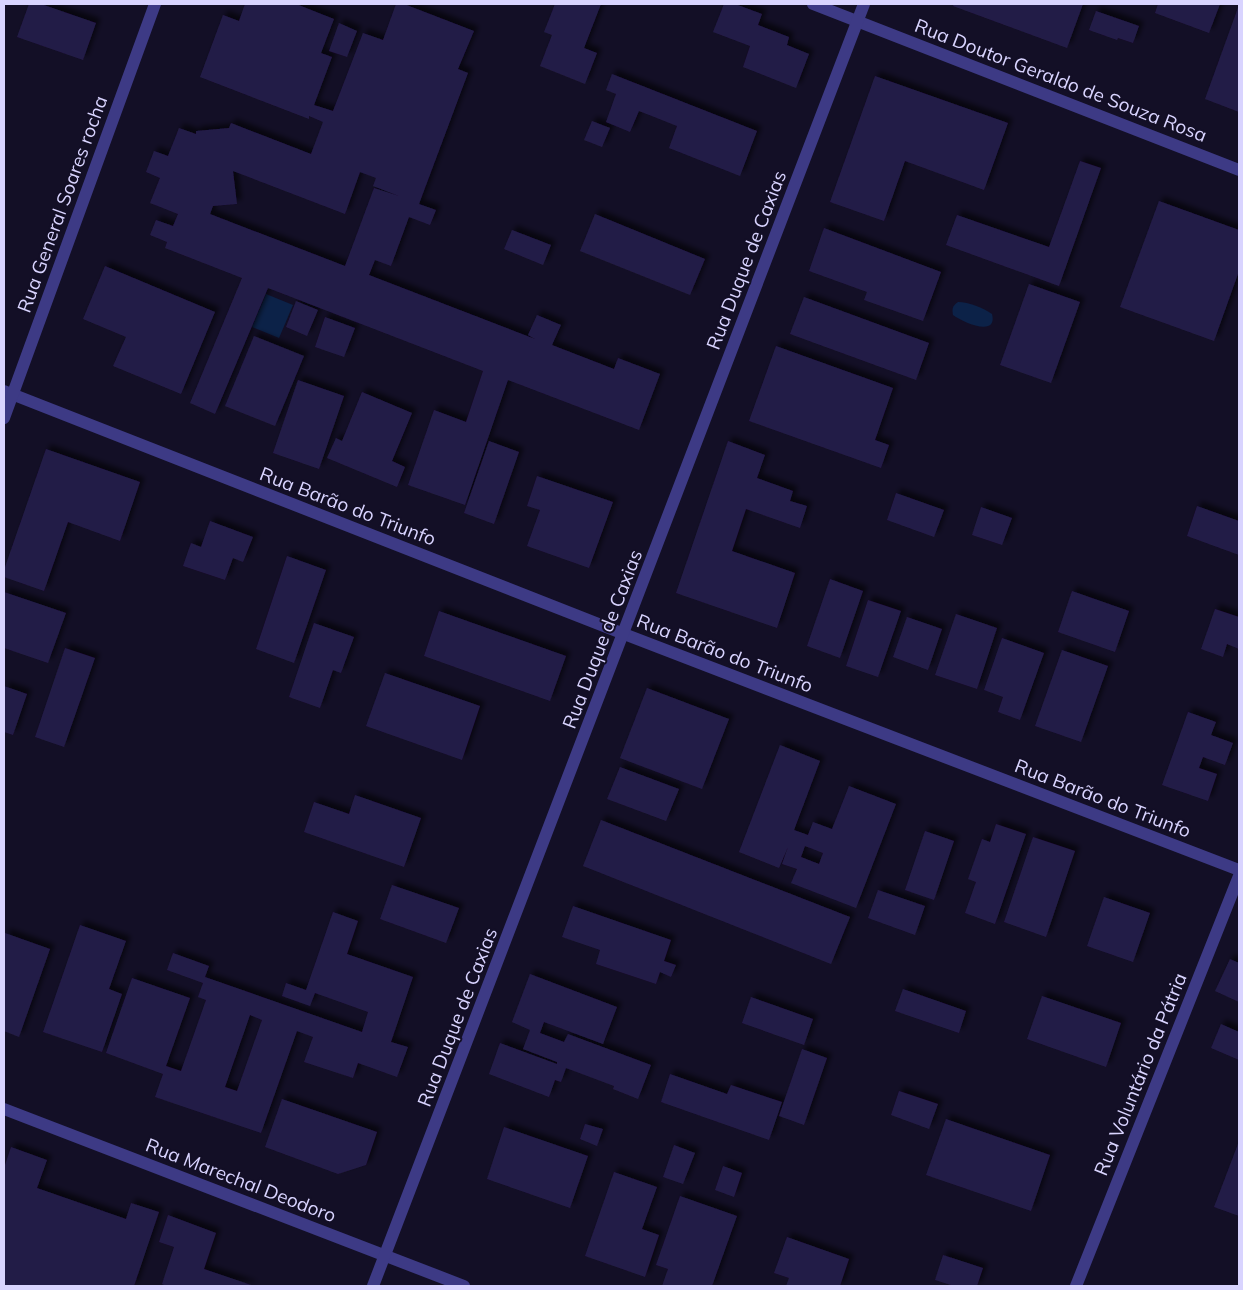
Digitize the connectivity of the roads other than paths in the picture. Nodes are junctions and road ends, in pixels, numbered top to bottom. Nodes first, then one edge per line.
1 (155, 4) edge
2 (813, 4) edge
3 (864, 4) edge
4 (857, 21) junction
5 (1239, 170) edge
6 (8, 392) edge
7 (4, 418) edge
8 (624, 634) junction
9 (1239, 870) edge
10 (1239, 876) edge
11 (4, 1109) edge
12 (385, 1256) junction
13 (373, 1286) edge
14 (464, 1286) edge
15 (1076, 1286) edge

1 - 6 street, Rua General Soares rocha
2 - 4 street, Rua Doutor Geraldo de Souza Rosa
3 - 4 street, Rua Duque de Caxias
4 - 5 street, Rua Doutor Geraldo de Souza Rosa
4 - 8 street, Rua Duque de Caxias
6 - 7 street, Rua General Soares rocha
6 - 8 street, Rua Barão do Triunfo
8 - 9 street, Rua Barão do Triunfo
8 - 12 street, Rua Duque de Caxias
10 - 15 street, Rua Voluntário da Pátria
11 - 12 street, Rua Marechal Deodoro
12 - 13 street, Rua Duque de Caxias
12 - 14 street, Rua Marechal Deodoro

